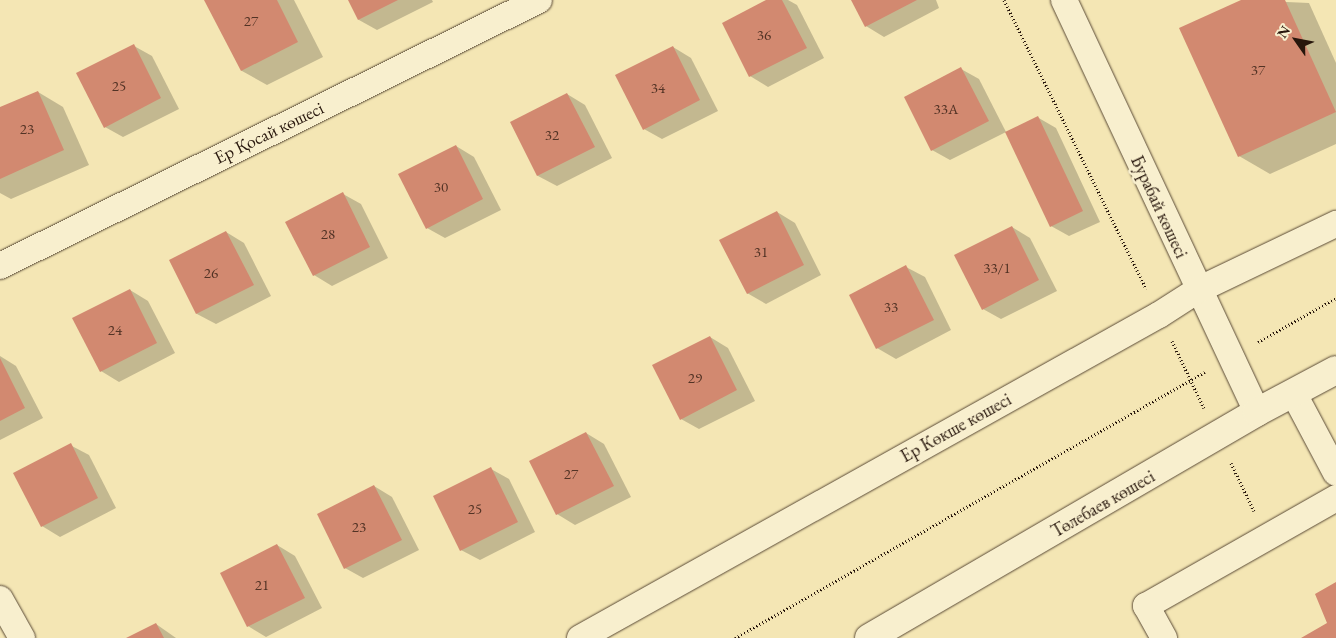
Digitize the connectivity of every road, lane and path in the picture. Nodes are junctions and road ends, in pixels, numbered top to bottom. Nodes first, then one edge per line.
1 (538, 0) edge
2 (1004, 0) edge
3 (1064, 0) edge
4 (1336, 224) edge
5 (0, 266) edge
6 (1198, 290) junction
7 (1336, 298) edge
8 (1159, 315) junction
9 (1231, 357) junction
10 (1336, 370) edge
11 (1191, 380) junction
12 (1294, 394) junction
13 (1257, 412) junction
14 (1218, 437) junction
15 (1336, 473) edge
16 (1336, 498) edge
17 (1267, 537) junction
18 (0, 599) edge
19 (22, 638) edge
20 (580, 638) edge
21 (735, 638) edge
22 (869, 638) edge
23 (1164, 638) edge

1 - 5 street, Ер Қосай көшесі
2 - 8 path
3 - 6 street, Бурабай көшесі
4 - 6 street, Ер Көкше көшесі
6 - 8 street, Ер Көкше көшесі
6 - 9 street, Бурабай көшесі
7 - 9 path
8 - 11 path
8 - 20 street, Ер Көкше көшесі
9 - 11 path
9 - 13 street, Бурабай көшесі
10 - 12 street, Төлебаев көшесі
11 - 14 path
11 - 21 path
12 - 13 street, Төлебаев көшесі
12 - 15 street
13 - 14 street, Төлебаев көшесі
14 - 17 path
14 - 22 street, Төлебаев көшесі
16 - 17 street
17 - 23 street
18 - 19 street

